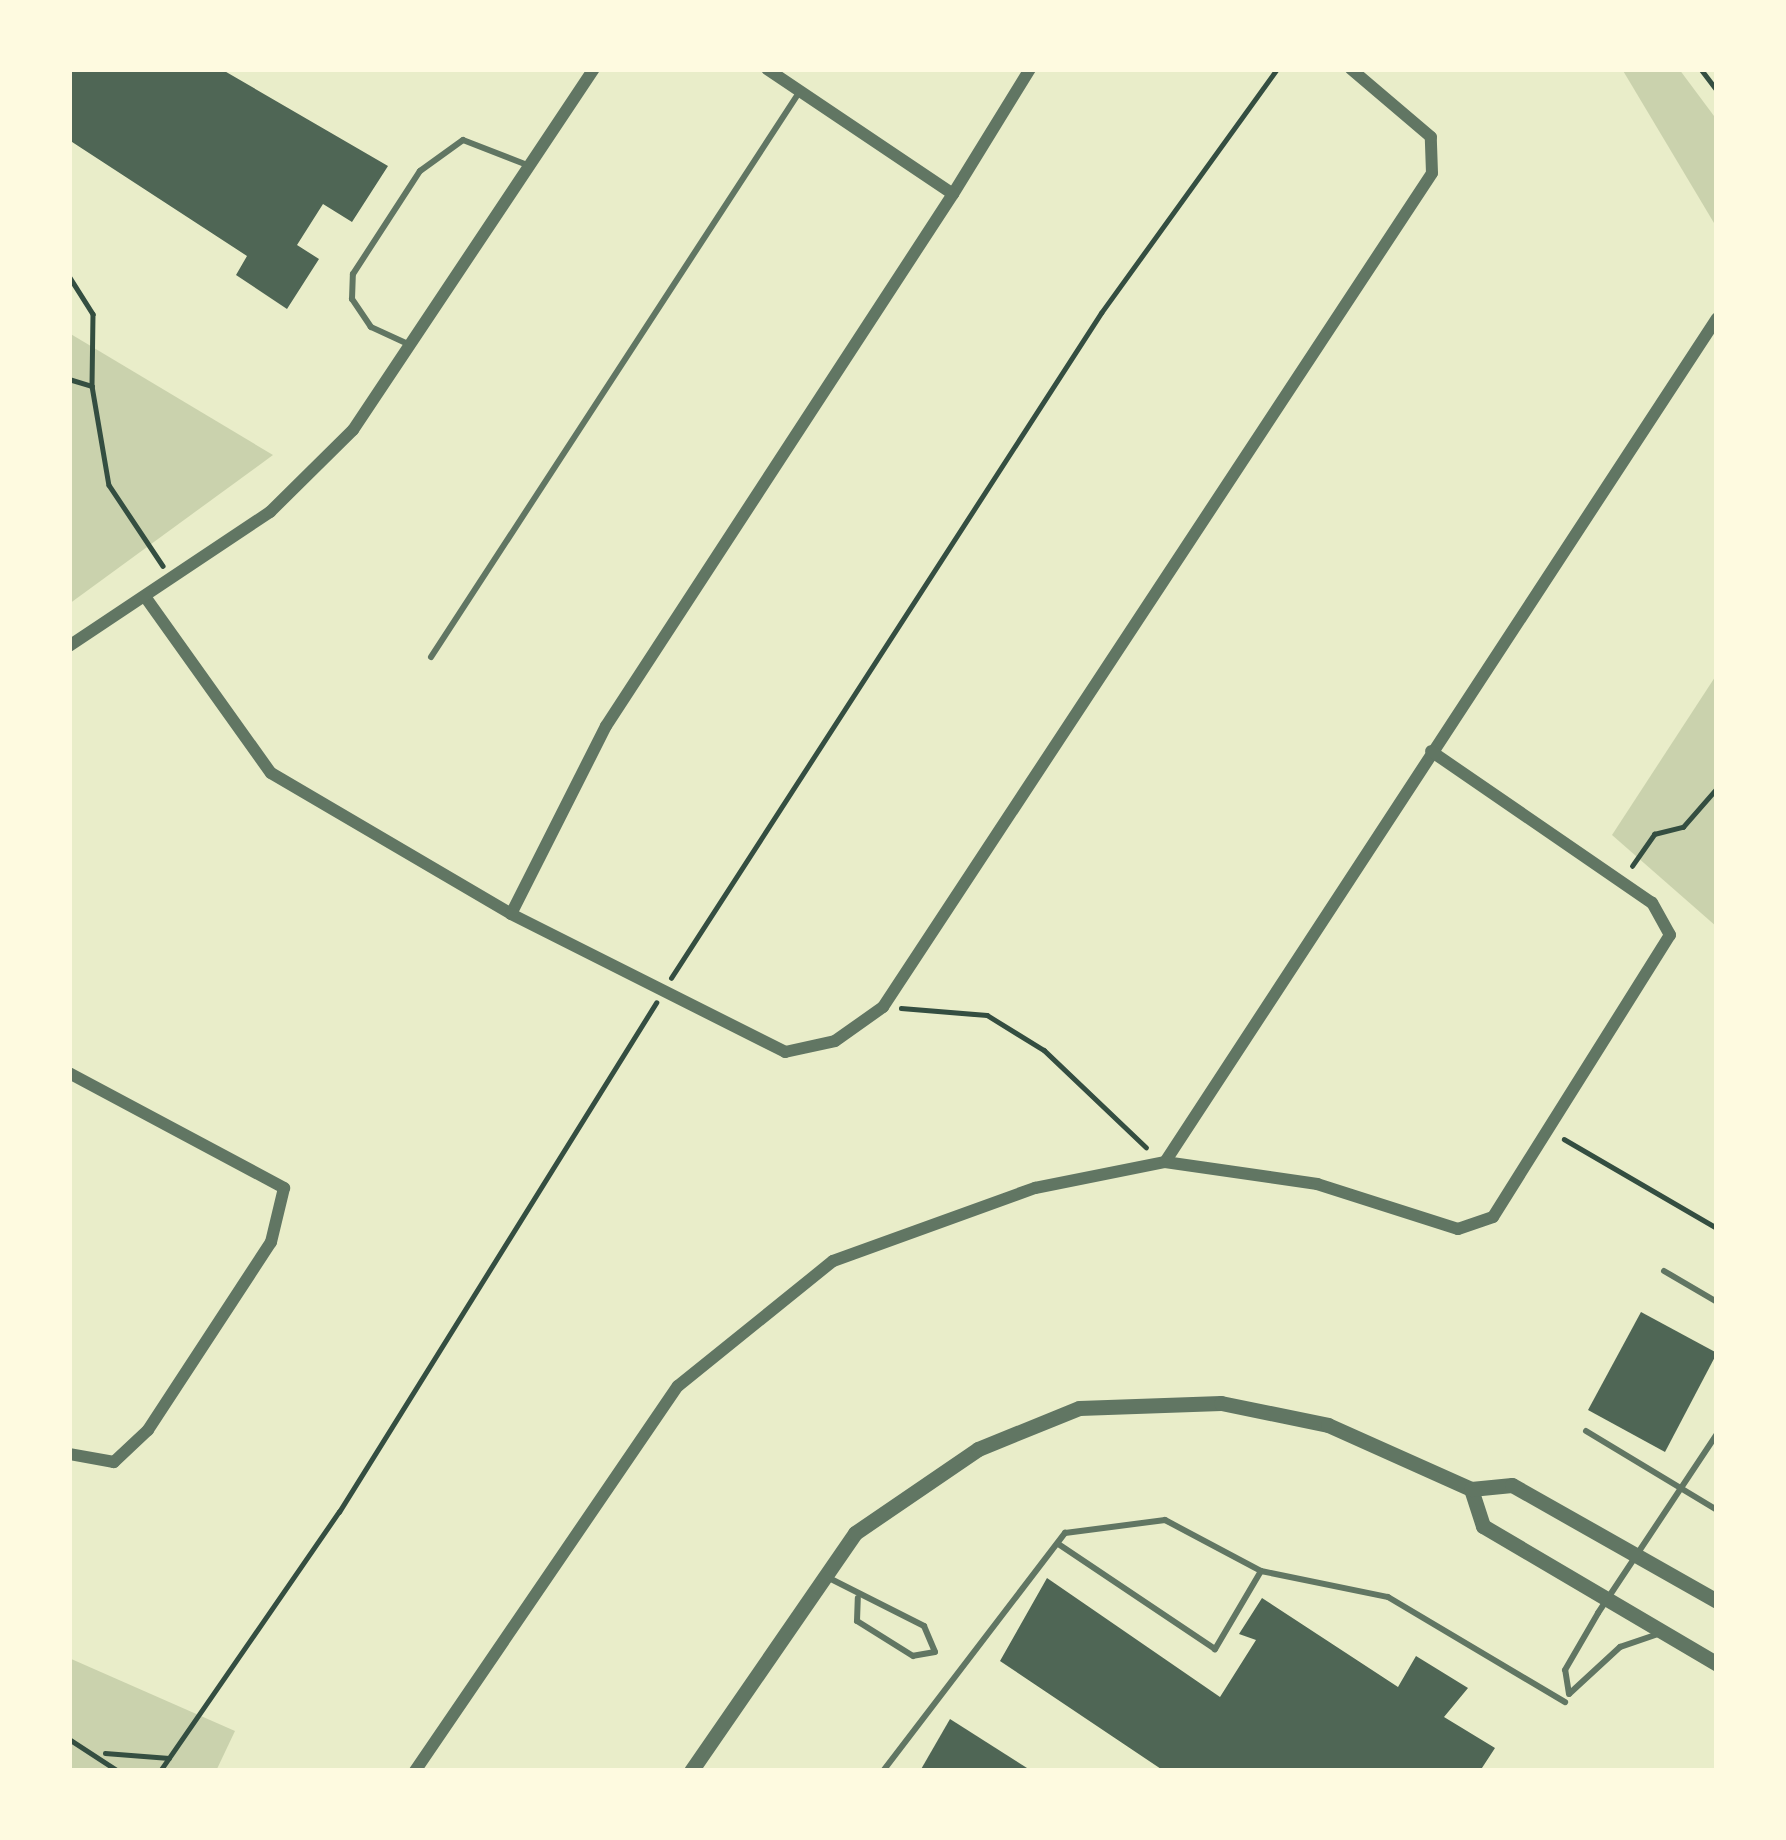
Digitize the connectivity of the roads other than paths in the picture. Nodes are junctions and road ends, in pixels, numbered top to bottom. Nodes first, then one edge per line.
1 (594, 69) edge
2 (767, 69) edge
3 (1030, 69) edge
4 (1351, 69) edge
5 (800, 91) junction
6 (531, 166) junction
7 (953, 194) junction
8 (1717, 318) edge
9 (414, 346) junction
10 (146, 598) junction
11 (69, 646) edge
12 (430, 657) dead end
13 (1431, 752) junction
14 (511, 914) junction
15 (69, 1073) edge
16 (1165, 1162) junction
17 (1664, 1271) dead end
18 (1717, 1302) edge
19 (1586, 1431) dead end
20 (1717, 1434) edge
21 (69, 1454) edge
22 (1471, 1489) junction
23 (1684, 1491) junction
24 (1717, 1510) edge
25 (1058, 1544) junction
26 (1641, 1558) junction
27 (1262, 1571) junction
28 (822, 1574) junction
29 (858, 1598) junction
30 (1609, 1600) junction
31 (1717, 1601) edge
32 (1665, 1633) junction
33 (1717, 1664) edge
34 (1565, 1702) dead end
35 (415, 1771) edge
36 (691, 1771) edge
37 (883, 1771) edge

1 - 6 street
2 - 5 street
3 - 7 street
4 - 14 street
5 - 7 street
5 - 12 lane
6 - 9 street
6 - 9 lane
7 - 14 street
8 - 13 street
9 - 10 street
10 - 11 street
10 - 14 street
13 - 16 street
13 - 16 street
15 - 21 street
16 - 35 street
17 - 18 lane
19 - 23 lane
20 - 23 lane
22 - 26 street
22 - 28 street
22 - 30 street
23 - 24 lane
23 - 26 lane
25 - 27 lane
25 - 27 lane
25 - 37 lane
26 - 30 lane
26 - 31 street
27 - 34 lane
28 - 29 lane
28 - 36 street
29 - 29 lane
30 - 32 street
30 - 32 lane
32 - 33 street

